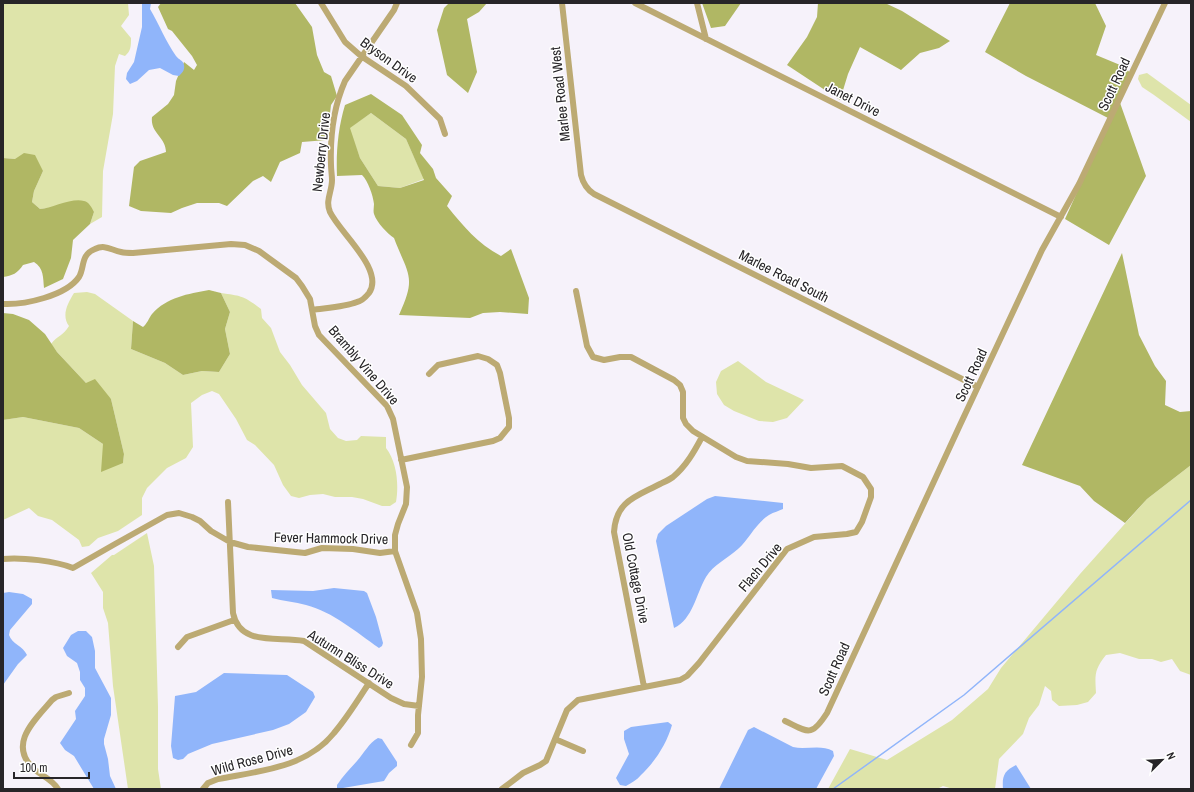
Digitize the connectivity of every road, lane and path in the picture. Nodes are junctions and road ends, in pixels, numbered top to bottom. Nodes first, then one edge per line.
1 (321, 3) edge
2 (397, 3) edge
3 (562, 3) edge
4 (635, 3) edge
5 (697, 3) edge
6 (1165, 3) edge
7 (706, 39) junction
8 (362, 56) junction
9 (445, 134) dead end
10 (583, 182) joint
11 (1061, 217) junction
12 (576, 291) dead end
13 (3, 304) edge
14 (312, 310) junction
15 (429, 374) dead end
16 (978, 387) junction
17 (702, 437) junction
18 (401, 460) junction
19 (228, 502) dead end
20 (230, 542) junction
21 (395, 552) junction
22 (3, 558) edge
23 (234, 620) junction
24 (178, 647) dead end
25 (368, 683) junction
26 (644, 687) junction
27 (69, 693) dead end
28 (420, 706) junction
29 (786, 721) dead end
30 (555, 739) junction
31 (411, 745) dead end
32 (583, 751) dead end
33 (58, 789) edge
34 (203, 789) edge
35 (502, 789) edge

1 - 8 street, Bryson Drive
2 - 8 street, Newberry Drive
3 - 10 street, Marlee Road West
4 - 7 street, Janet Drive
5 - 7 street
6 - 11 street, Scott Road
7 - 11 street, Janet Drive
8 - 9 street, Bryson Drive
8 - 14 street, Newberry Drive
10 - 16 street, Marlee Road South
11 - 16 street, Scott Road
12 - 17 street, Flach Drive
13 - 14 street, Brambly Vine Drive
14 - 18 street, Brambly Vine Drive
15 - 18 street
16 - 29 street, Scott Road
17 - 26 street, Old Cottage Drive
17 - 26 street, Flach Drive
18 - 21 street, Brambly Vine Drive
19 - 20 street
20 - 21 street, Fever Hammock Drive
20 - 22 street, Fever Hammock Drive
20 - 23 street
21 - 28 street, Brambly Vine Drive
23 - 24 street
23 - 25 street, Autumn Bliss Drive
25 - 28 street, Autumn Bliss Drive
25 - 34 street, Wild Rose Drive
26 - 30 street, Flach Drive
27 - 33 street
28 - 31 street, Brambly Vine Drive
30 - 32 street
30 - 35 street, Flach Drive

